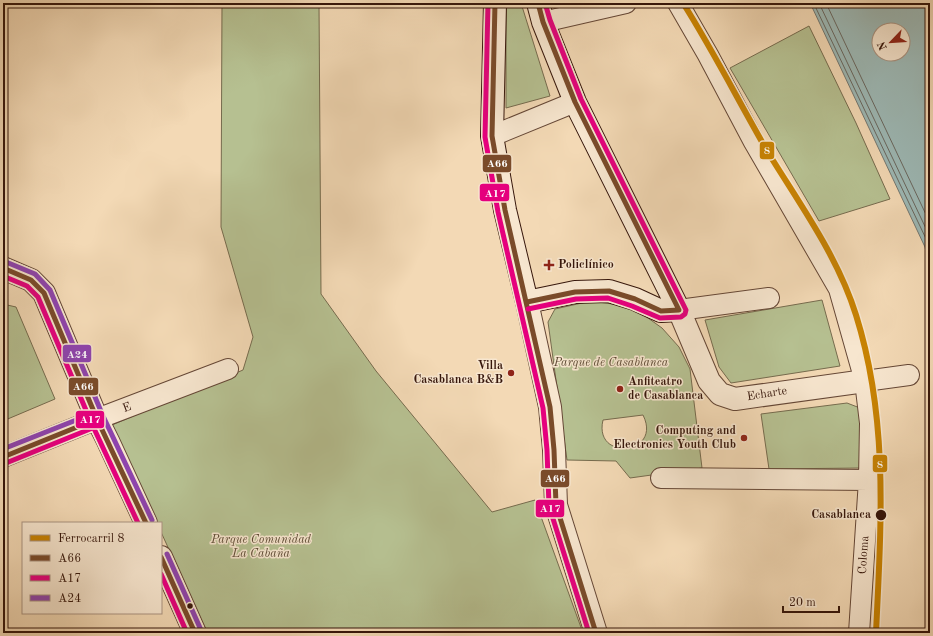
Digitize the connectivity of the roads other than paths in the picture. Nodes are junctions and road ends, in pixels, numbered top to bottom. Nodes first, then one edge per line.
1 (495, 3) edge
2 (626, 3) edge
3 (678, 3) edge
4 (540, 12) edge
5 (575, 102) junction
6 (492, 136) junction
7 (3, 268) edge
8 (769, 298) dead end
9 (527, 302) junction
10 (670, 310) junction
11 (228, 369) dead end
12 (909, 375) dead end
13 (864, 381) junction
14 (97, 419) junction
15 (3, 457) edge
16 (661, 478) dead end
17 (869, 480) junction
18 (146, 522) edge
19 (162, 559) edge
20 (195, 633) edge
21 (596, 633) edge
22 (859, 633) edge

1 - 6 street
2 - 4 street
3 - 13 street, Coloma
4 - 5 street
5 - 6 street
5 - 10 street
6 - 9 street
7 - 14 street
8 - 10 street
9 - 10 street
9 - 21 street
10 - 13 street, Echarte
11 - 14 street, E
12 - 13 street, Echarte
13 - 17 street, Coloma
14 - 15 street, E
14 - 18 street
16 - 17 street
17 - 22 street, Coloma
19 - 20 street

